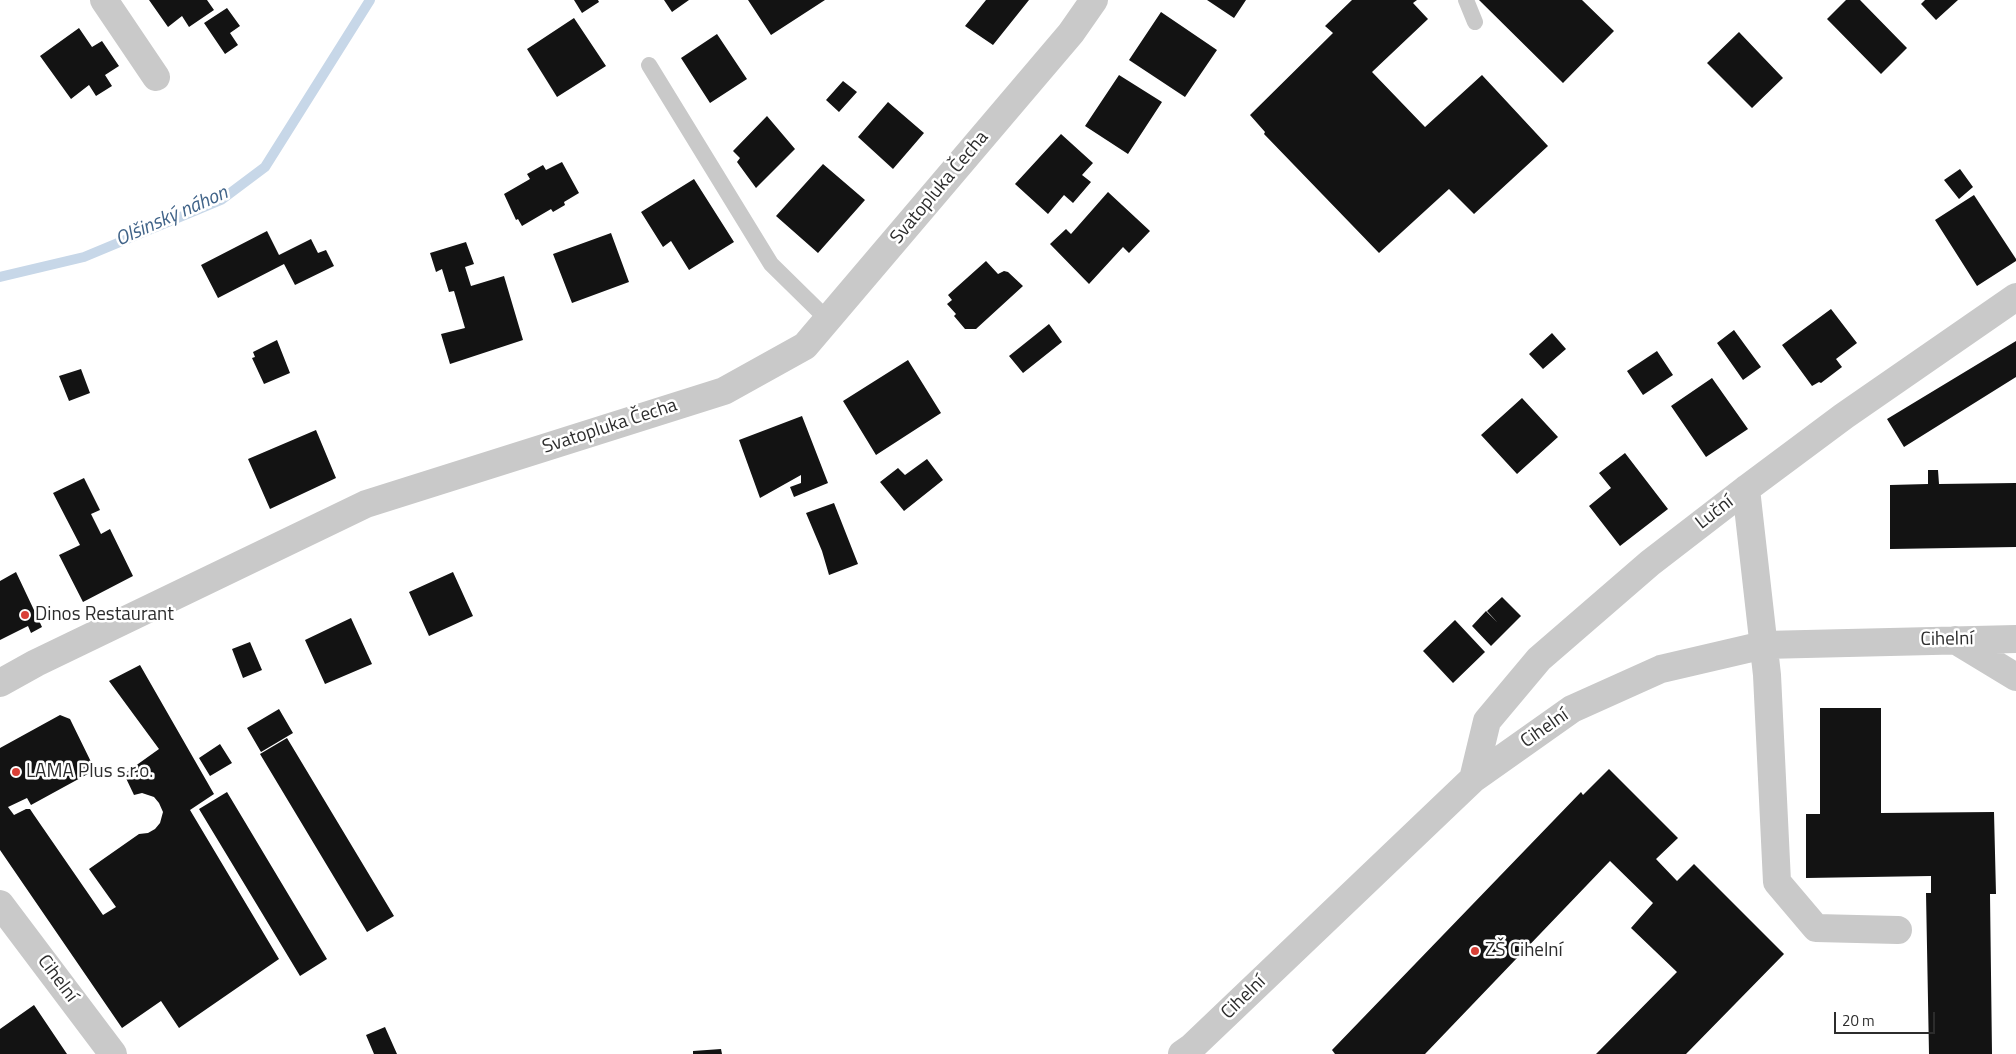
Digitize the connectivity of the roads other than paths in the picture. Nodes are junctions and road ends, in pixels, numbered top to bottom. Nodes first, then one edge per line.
1 (104, 0) edge
2 (1094, 0) edge
3 (1466, 0) edge
4 (1475, 22) dead end
5 (649, 65) dead end
6 (156, 77) dead end
7 (2016, 297) edge
8 (827, 319) junction
9 (1746, 489) junction
10 (2016, 639) edge
11 (1955, 640) junction
12 (1764, 645) junction
13 (2016, 677) edge
14 (0, 683) edge
15 (1473, 779) junction
16 (0, 904) edge
17 (1898, 930) dead end
18 (113, 1054) edge
19 (1182, 1054) edge

1 - 6 street
2 - 8 street, Svatopluka Čecha
3 - 4 lane
5 - 8 lane
7 - 9 street, Luční
8 - 14 street, Svatopluka Čecha
9 - 12 street
9 - 15 street, Luční
10 - 11 street, Cihelní
11 - 12 street, Cihelní
11 - 13 street
12 - 15 street, Cihelní
12 - 17 street
15 - 19 street, Cihelní
16 - 18 street, Cihelní

